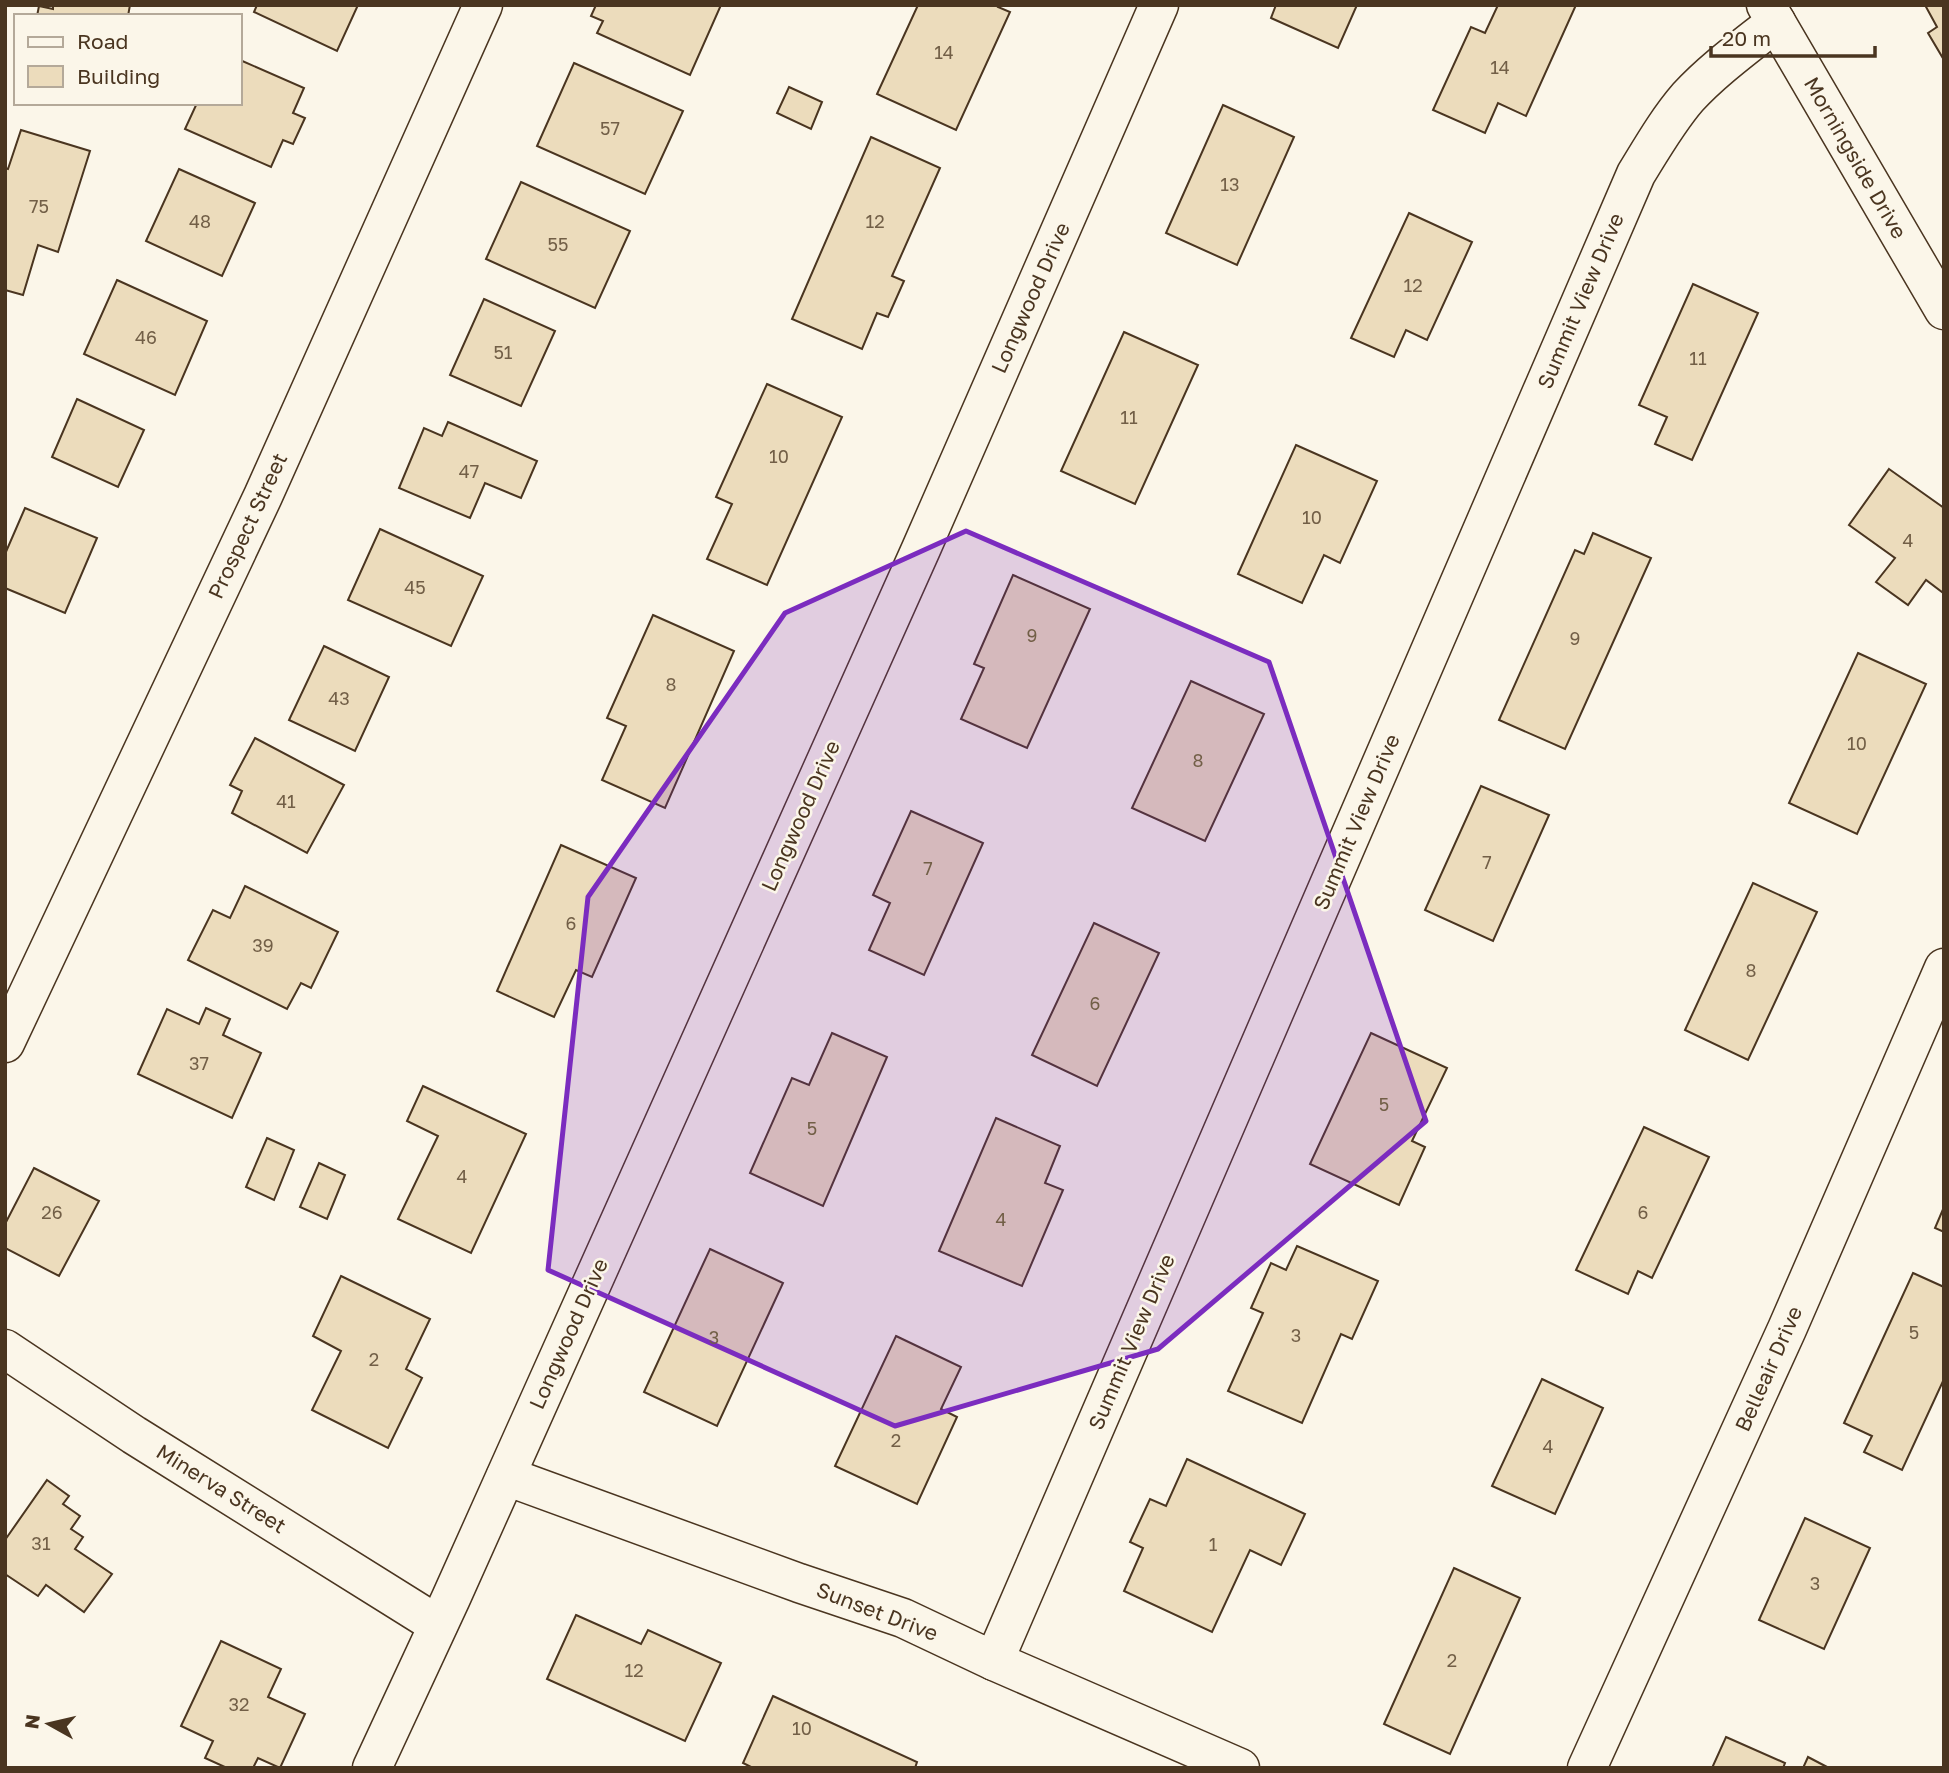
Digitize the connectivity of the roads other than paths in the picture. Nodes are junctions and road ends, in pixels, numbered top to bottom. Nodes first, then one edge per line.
1 (483, 5) edge
2 (1159, 5) edge
3 (1771, 14) edge
4 (1944, 310) edge
5 (1944, 968) edge
6 (5, 1043) edge
7 (5, 1349) edge
8 (506, 1476) junction
9 (438, 1625) junction
10 (995, 1661) junction
11 (372, 1768) edge
12 (1240, 1768) edge
13 (1587, 1768) edge

1 - 6 street, Prospect Street
2 - 8 street, Longwood Drive
3 - 4 street, Morningside Drive
3 - 10 street, Summit View Drive
5 - 13 street, Belleair Drive
7 - 9 street, Minerva Street
8 - 9 street, Longwood Drive
8 - 10 street, Sunset Drive
9 - 11 street, Longwood Drive
10 - 12 street, Sunset Drive

